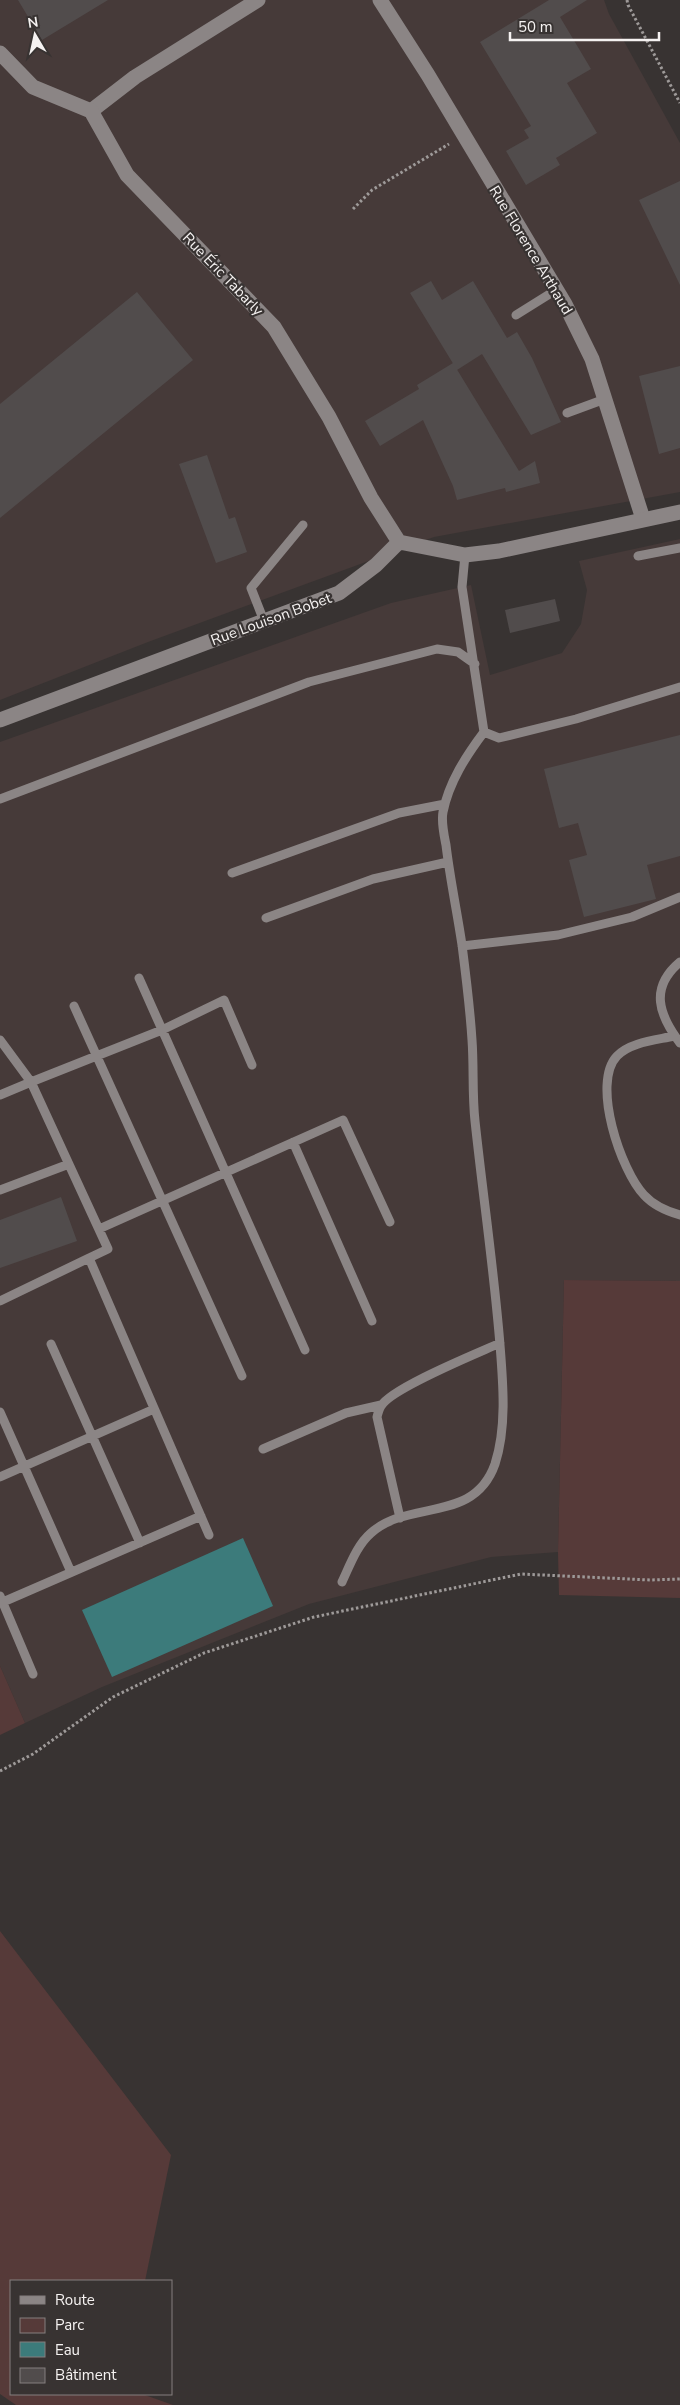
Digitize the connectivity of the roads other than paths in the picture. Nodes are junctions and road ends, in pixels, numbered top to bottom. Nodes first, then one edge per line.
1 (258, 0) edge
2 (380, 0) edge
3 (0, 53) edge
4 (91, 111) junction
5 (556, 290) junction
6 (516, 315) dead end
7 (605, 399) junction
8 (567, 413) dead end
9 (680, 512) edge
10 (643, 519) junction
11 (303, 525) dead end
12 (399, 542) junction
13 (680, 548) edge
14 (465, 555) junction
15 (638, 556) dead end
16 (264, 621) junction
17 (475, 664) junction
18 (680, 687) edge
19 (0, 720) edge
20 (484, 732) junction
21 (0, 799) edge
22 (445, 804) junction
23 (448, 862) junction
24 (232, 873) dead end
25 (680, 897) edge
26 (266, 918) dead end
27 (462, 946) junction
28 (680, 962) edge
29 (139, 978) dead end
30 (74, 1006) dead end
31 (162, 1030) junction
32 (0, 1040) edge
33 (677, 1040) edge
34 (96, 1056) junction
35 (252, 1065) dead end
36 (31, 1082) junction
37 (0, 1095) edge
38 (293, 1142) junction
39 (69, 1164) junction
40 (226, 1172) junction
41 (0, 1190) edge
42 (161, 1201) junction
43 (680, 1215) edge
44 (390, 1222) dead end
45 (99, 1229) junction
46 (88, 1258) junction
47 (0, 1301) edge
48 (372, 1321) dead end
49 (500, 1343) junction
50 (51, 1344) dead end
51 (305, 1350) dead end
52 (242, 1376) dead end
53 (381, 1405) junction
54 (154, 1409) junction
55 (0, 1412) edge
56 (92, 1436) junction
57 (263, 1449) dead end
58 (24, 1467) junction
59 (0, 1477) edge
60 (201, 1516) junction
61 (400, 1518) junction
62 (210, 1536) dead end
63 (140, 1542) junction
64 (71, 1572) junction
65 (342, 1582) dead end
66 (1, 1599) edge
67 (34, 1674) dead end

1 - 4 street
2 - 5 street, Rue Florence Arthaud
3 - 4 street
4 - 12 street, Rue Éric Tabarly
5 - 6 lane
5 - 7 street, Rue Florence Arthaud
7 - 8 lane
7 - 10 street, Rue Florence Arthaud
9 - 10 street
10 - 14 street
11 - 16 lane
12 - 14 street
12 - 16 street, Rue Louison Bobet
13 - 15 lane
14 - 17 lane
16 - 19 street, Rue Louison Bobet
17 - 20 lane
17 - 21 lane
18 - 20 lane
20 - 22 lane
22 - 23 lane
22 - 24 lane
23 - 26 lane
23 - 27 lane
25 - 27 lane
27 - 49 lane
28 - 33 lane
29 - 31 lane
30 - 34 lane
31 - 34 lane
31 - 35 lane
31 - 40 lane
32 - 36 lane
33 - 43 lane
34 - 36 lane
34 - 42 lane
36 - 37 lane
36 - 39 lane
38 - 40 lane
38 - 44 lane
38 - 48 lane
39 - 41 lane
39 - 45 lane
40 - 42 lane
40 - 51 lane
42 - 45 lane
42 - 52 lane
45 - 46 lane
46 - 47 lane
46 - 54 lane
49 - 53 lane
49 - 61 lane
50 - 56 lane
53 - 57 lane
53 - 61 lane
54 - 56 lane
54 - 60 lane
55 - 58 lane
56 - 58 lane
56 - 63 lane
58 - 59 lane
58 - 64 lane
60 - 62 lane
60 - 63 lane
61 - 65 lane
63 - 64 lane
64 - 66 lane
66 - 67 lane

